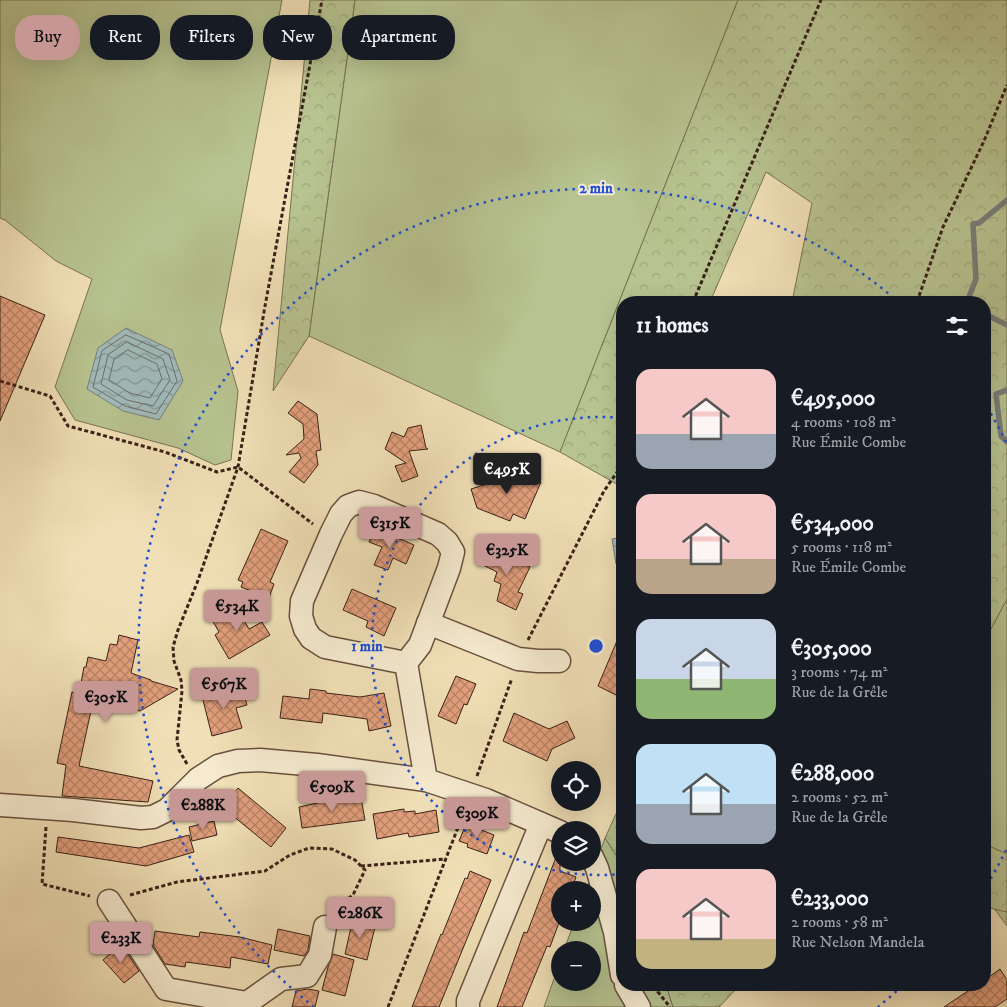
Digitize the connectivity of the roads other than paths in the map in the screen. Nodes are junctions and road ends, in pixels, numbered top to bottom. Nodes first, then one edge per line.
1 (428, 623) junction
2 (560, 661) dead end
3 (406, 663) junction
4 (426, 780) junction
5 (0, 805) edge
6 (550, 828) edge
7 (598, 871) edge
8 (109, 901) road end
9 (325, 927) road end
10 (616, 938) edge
11 (630, 991) edge
12 (246, 1005) edge
13 (468, 1007) edge
14 (639, 1007) edge

1 - 2 street
1 - 3 street
1 - 3 street
3 - 4 street
4 - 5 street
4 - 6 street
6 - 13 street
7 - 10 street
8 - 12 street
9 - 12 street
11 - 14 street

